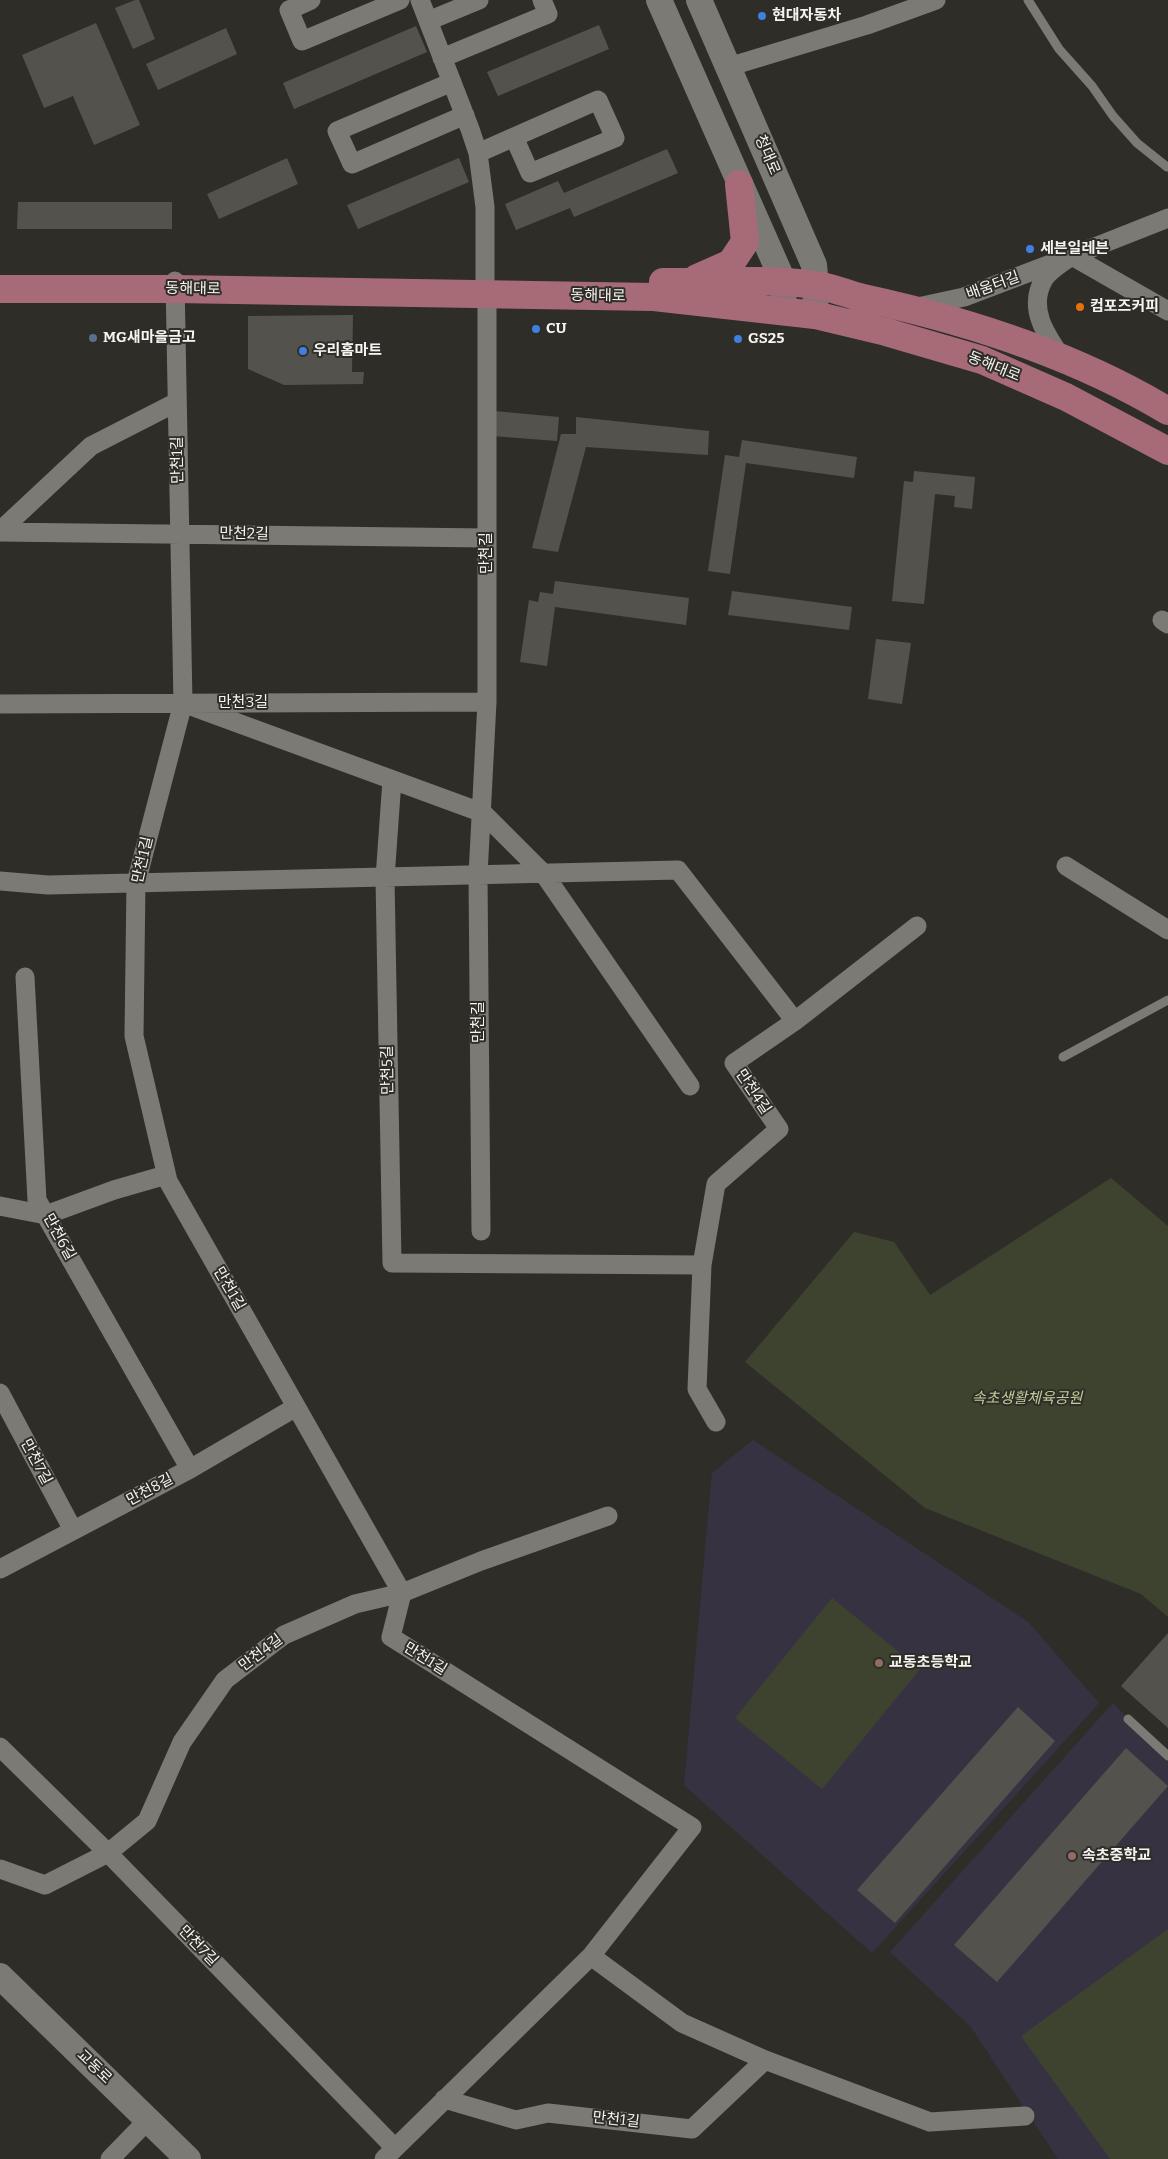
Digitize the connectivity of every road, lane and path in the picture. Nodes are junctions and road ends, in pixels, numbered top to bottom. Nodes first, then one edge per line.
1 (311, 0) edge
2 (400, 0) edge
3 (420, 0) edge
4 (478, 0) edge
5 (542, 0) edge
6 (659, 0) edge
7 (699, 0) edge
8 (936, 0) edge
9 (1028, 0) edge
10 (428, 21) junction
11 (442, 58) junction
12 (728, 67) junction
13 (452, 82) junction
14 (465, 115) junction
15 (514, 137) junction
16 (478, 153) junction
17 (1167, 167) edge
18 (738, 184) junction
19 (1168, 218) edge
20 (1072, 256) junction
21 (0, 281) edge
22 (687, 282) junction
23 (784, 283) junction
24 (175, 285) junction
25 (816, 285) junction
26 (486, 288) junction
27 (0, 289) edge
28 (912, 308) junction
29 (1168, 311) edge
30 (783, 312) junction
31 (815, 315) junction
32 (1063, 359) junction
33 (177, 402) junction
34 (1168, 411) edge
35 (1168, 451) edge
36 (0, 531) edge
37 (179, 533) junction
38 (487, 538) junction
39 (487, 702) junction
40 (0, 704) edge
41 (183, 704) junction
42 (392, 780) junction
43 (483, 813) junction
44 (1066, 866) dead end
45 (544, 874) junction
46 (478, 875) junction
47 (384, 878) junction
48 (0, 881) edge
49 (136, 883) junction
50 (917, 926) dead end
51 (1168, 930) edge
52 (24, 977) dead end
53 (1168, 1000) edge
54 (795, 1021) junction
55 (1063, 1057) dead end
56 (690, 1086) dead end
57 (166, 1175) junction
58 (0, 1206) edge
59 (46, 1215) junction
60 (481, 1231) dead end
61 (702, 1265) junction
62 (0, 1393) edge
63 (296, 1407) junction
64 (716, 1422) dead end
65 (190, 1469) junction
66 (608, 1516) dead end
67 (73, 1530) junction
68 (0, 1568) edge
69 (402, 1593) junction
70 (1128, 1719) dead end
71 (0, 1746) edge
72 (1168, 1756) edge
73 (108, 1853) junction
74 (0, 1868) edge
75 (591, 1956) junction
76 (0, 1976) edge
77 (765, 2060) junction
78 (444, 2099) junction
79 (1025, 2116) dead end
80 (148, 2120) junction
81 (389, 2153) edge
82 (110, 2159) edge
83 (188, 2159) edge

1 - 2 street
3 - 10 street, 만천길
4 - 10 street
5 - 11 street
6 - 18 street
7 - 12 street, 청대로
8 - 12 street
9 - 17 lane
10 - 11 street, 만천길
11 - 13 street, 만천길
12 - 25 street, 청대로
13 - 14 street, 만천길
13 - 14 street
14 - 16 street, 만천길
15 - 15 street
15 - 16 street
16 - 26 street, 만천길
18 - 22 main road
18 - 23 street
19 - 20 street, 배움터길
20 - 28 street, 배움터길
20 - 29 street
20 - 32 street, 배움터길
21 - 24 main road, 동해대로
22 - 23 main road, 동해대로
22 - 26 main road, 동해대로
23 - 25 main road, 동해대로
23 - 30 street
24 - 26 main road, 동해대로
24 - 27 main road, 동해대로
24 - 33 street, 만천1길
25 - 28 main road, 동해대로
25 - 31 street, 청대로
26 - 30 main road, 동해대로
26 - 38 street, 만천길
28 - 32 main road, 동해대로
30 - 31 main road, 동해대로
31 - 35 main road, 동해대로
32 - 34 main road, 동해대로
33 - 36 street
33 - 37 street, 만천1길
36 - 37 street, 만천2길
37 - 38 street, 만천2길
37 - 41 street, 만천1길
38 - 39 street, 만천길
39 - 41 street, 만천3길
39 - 43 street, 만천길
40 - 41 street, 만천3길
41 - 42 street
41 - 49 street, 만천1길
42 - 43 street
42 - 47 street, 만천5길
43 - 45 street
43 - 46 street, 만천길
44 - 51 street
45 - 46 street
45 - 54 street
45 - 56 street
46 - 47 street
46 - 60 street, 만천길
47 - 49 street
47 - 61 street, 만천5길
48 - 49 street
49 - 57 street, 만천1길
50 - 54 street
52 - 59 street, 만천6길
53 - 55 lane
54 - 61 street, 만천4길
57 - 59 street
57 - 63 street, 만천1길
58 - 59 street
59 - 65 street, 만천6길
61 - 64 street, 만천4길
62 - 67 street, 만천7길
63 - 65 street, 만천8길
63 - 69 street, 만천1길
65 - 67 street, 만천8길
66 - 69 street, 만천4길
67 - 68 street, 만천8길
69 - 73 street, 만천4길
69 - 75 street, 만천1길
70 - 72 lane
71 - 73 street, 만천7길
73 - 74 street, 만천4길
73 - 81 street, 만천7길
75 - 77 street
75 - 78 street, 만천1길
76 - 80 street, 교동로
77 - 78 street, 만천1길
77 - 79 street
78 - 81 street, 만천1길
80 - 82 street
80 - 83 street, 교동로

